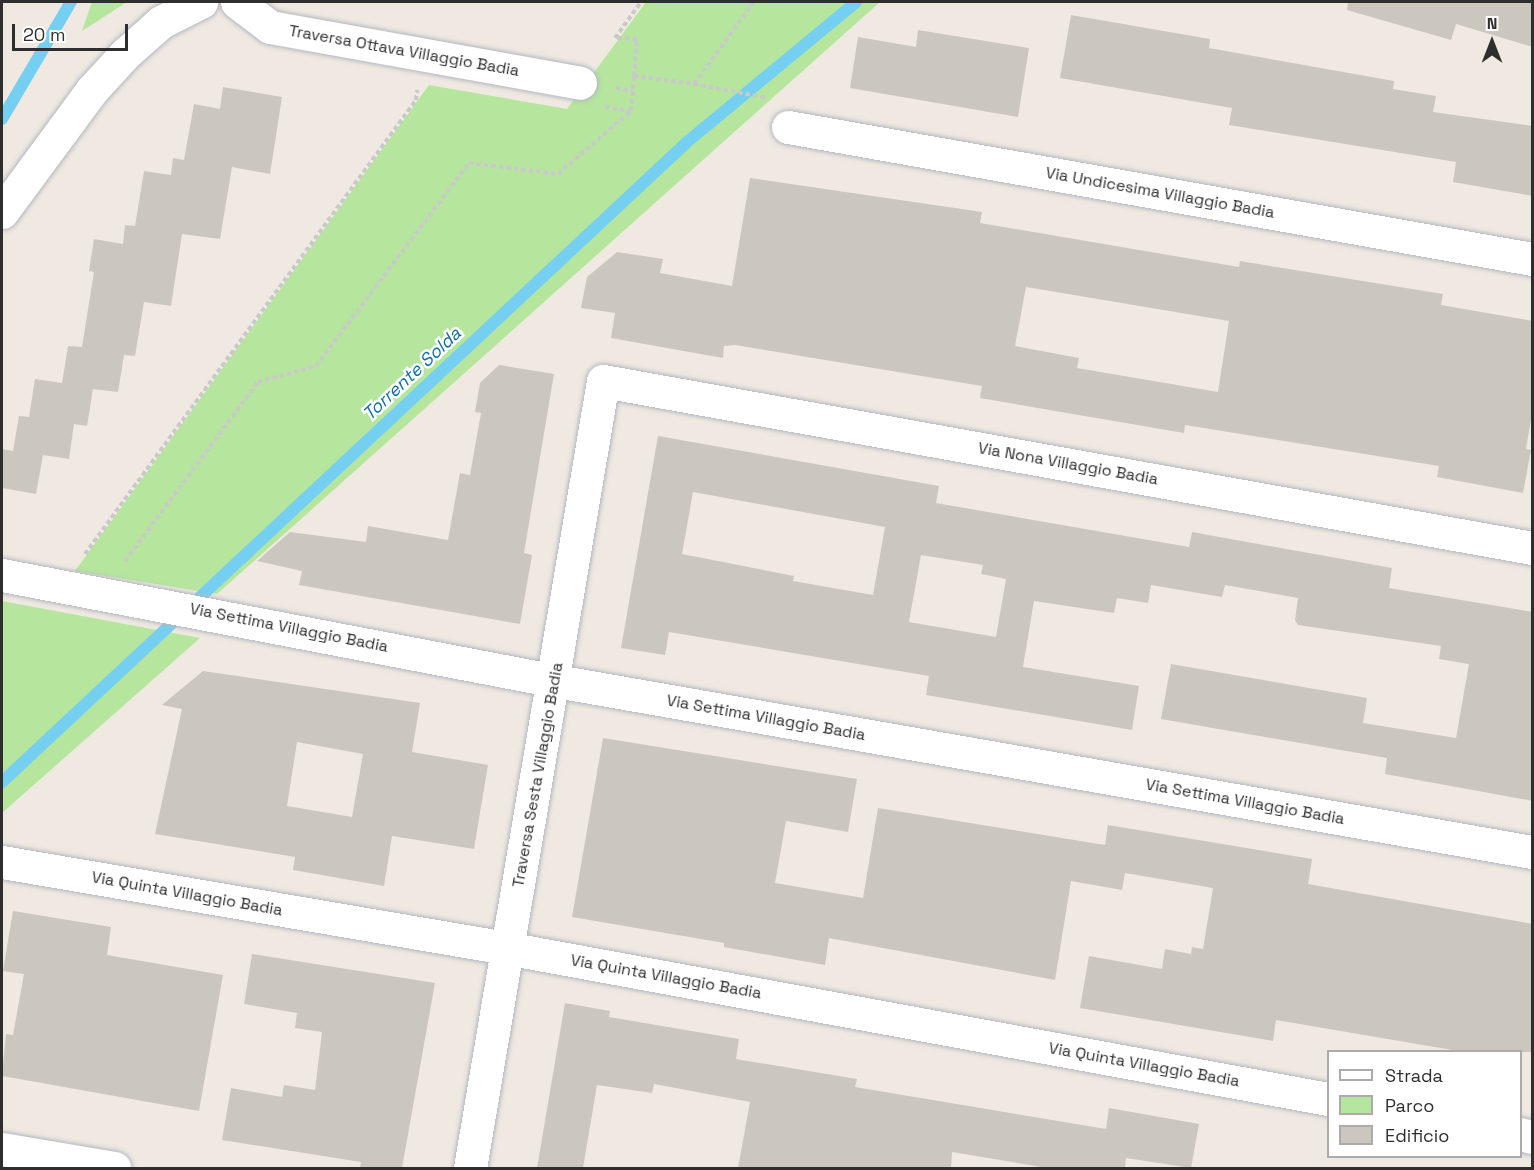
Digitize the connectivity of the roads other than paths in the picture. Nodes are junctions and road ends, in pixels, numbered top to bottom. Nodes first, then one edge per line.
1 (201, 2) edge
2 (237, 2) edge
3 (589, 94) road end
4 (788, 127) dead end
5 (2, 212) edge
6 (1533, 259) edge
7 (603, 381) joint
8 (1533, 548) edge
9 (2, 575) edge
10 (556, 681) junction
11 (1533, 852) edge
12 (2, 862) edge
13 (506, 948) junction
14 (1327, 1099) edge
15 (2, 1149) edge
16 (114, 1168) edge
17 (470, 1168) edge

1 - 5 street
2 - 3 street, Traversa Ottava Villaggio Badia
4 - 6 street, Via Undicesima Villaggio Badia
7 - 8 street, Via Nona Villaggio Badia
7 - 10 street, Traversa Sesta Villaggio Badia
9 - 10 street, Via Settima Villaggio Badia
10 - 11 street, Via Settima Villaggio Badia
10 - 13 street, Traversa Sesta Villaggio Badia
12 - 13 street, Via Quinta Villaggio Badia
13 - 14 street, Via Quinta Villaggio Badia
13 - 17 street, Traversa Sesta Villaggio Badia
15 - 16 street

